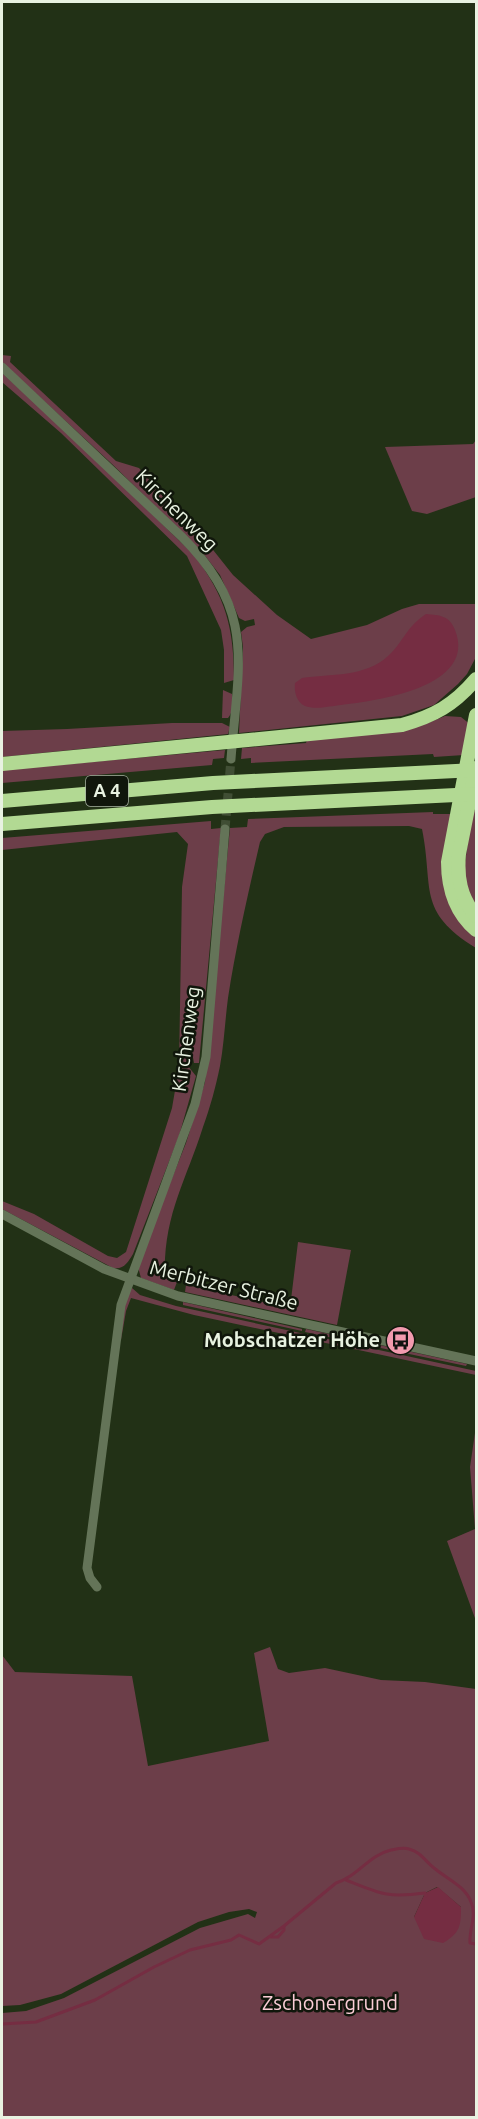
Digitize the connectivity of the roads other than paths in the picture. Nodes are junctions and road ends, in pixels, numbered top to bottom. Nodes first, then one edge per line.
1 (2, 367) edge
2 (477, 679) edge
3 (477, 716) edge
4 (231, 759) tunnel mouth
5 (2, 764) edge
6 (477, 769) edge
7 (477, 794) edge
8 (2, 801) edge
9 (2, 825) edge
10 (225, 829) tunnel mouth
11 (477, 916) edge
12 (477, 930) edge
13 (2, 1214) edge
14 (129, 1279) junction
15 (477, 1361) edge
16 (97, 1587) dead end

1 - 4 street, Kirchenweg
2 - 5 highway
3 - 12 highway
6 - 8 highway, A 4
6 - 11 highway
7 - 9 highway, A 4
10 - 14 street, Kirchenweg
13 - 14 street
14 - 15 street, Merbitzer Straße
14 - 16 street, Merbitzer Straße

